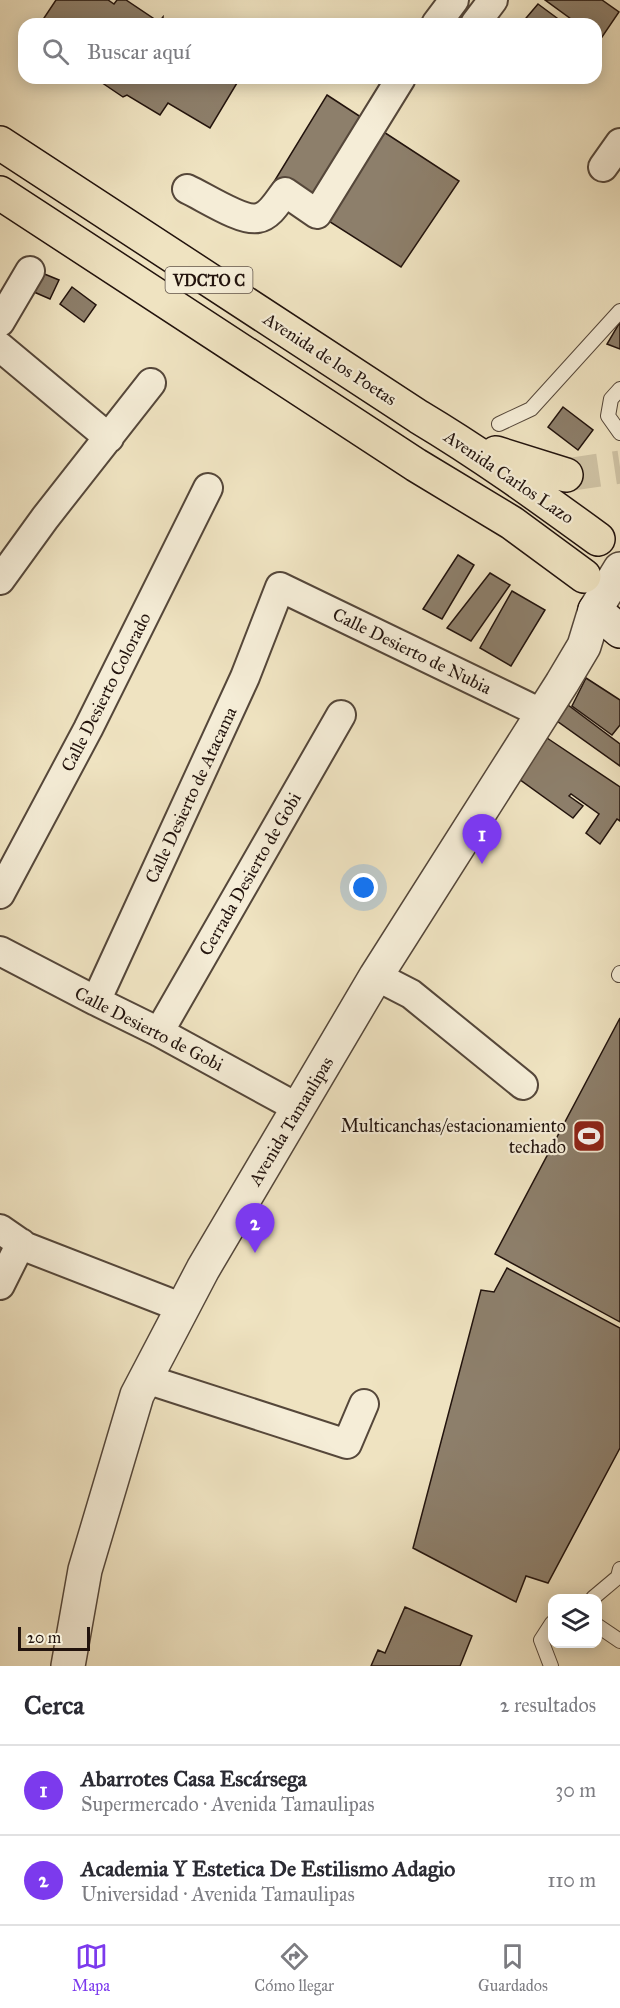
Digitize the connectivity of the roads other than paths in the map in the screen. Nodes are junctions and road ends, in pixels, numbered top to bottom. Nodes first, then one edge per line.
1 (454, 0) edge
2 (493, 0) edge
3 (440, 18) edge
4 (480, 18) edge
5 (397, 84) edge
6 (0, 143) edge
7 (620, 143) edge
8 (603, 167) dead end
9 (188, 189) dead end
10 (0, 193) edge
11 (30, 271) dead end
12 (620, 311) edge
13 (0, 321) edge
14 (0, 347) edge
15 (151, 383) dead end
16 (620, 390) edge
17 (418, 417) joint
18 (499, 424) dead end
19 (620, 433) edge
20 (109, 438) junction
21 (461, 442) junction
22 (566, 475) tunnel mouth
23 (208, 488) dead end
24 (598, 538) dead end
25 (620, 569) edge
26 (585, 576) dead end
27 (0, 580) edge
28 (280, 587) joint
29 (611, 619) edge
30 (543, 714) junction
31 (341, 716) dead end
32 (0, 894) edge
33 (0, 951) edge
34 (376, 976) junction
35 (96, 1001) junction
36 (159, 1032) junction
37 (523, 1085) dead end
38 (298, 1108) junction
39 (11, 1236) edge
40 (0, 1285) edge
41 (183, 1308) junction
42 (146, 1379) junction
43 (364, 1404) dead end
44 (620, 1569) edge
45 (599, 1594) edge
46 (548, 1629) edge
47 (602, 1629) edge
48 (620, 1641) edge
49 (68, 1666) edge
50 (551, 1666) edge

1 - 3 street
2 - 4 street
5 - 9 street
6 - 17 highway, Avenida de los Poetas / VDCTO C
7 - 8 street
10 - 26 highway, Avenida Carlos Lazo / VDCTO C
11 - 13 street
12 - 18 lane
14 - 20 street
15 - 20 street
16 - 19 lane
17 - 21 highway, Avenida Carlos Lazo / VDCTO C
20 - 27 street
21 - 22 highway
21 - 24 highway, Avenida Carlos Lazo / VDCTO C
23 - 32 street, Calle Desierto Colorado
25 - 29 street, Avenida Tamaulipas
28 - 30 street, Calle Desierto de Nubia
28 - 35 street, Calle Desierto de Atacama
29 - 30 street, Avenida Tamaulipas
30 - 34 street, Avenida Tamaulipas
31 - 36 street, Cerrada Desierto de Gobi
33 - 35 street, Calle Desierto de Gobi
34 - 37 street
34 - 38 street, Avenida Tamaulipas
35 - 36 street, Calle Desierto de Gobi
36 - 38 street, Calle Desierto de Gobi
38 - 41 street, Avenida Tamaulipas
39 - 40 street
39 - 41 street
41 - 42 street, Avenida Tamaulipas
42 - 43 street
42 - 49 street, Avenida Tamaulipas
44 - 45 lane
46 - 50 lane
47 - 48 lane

